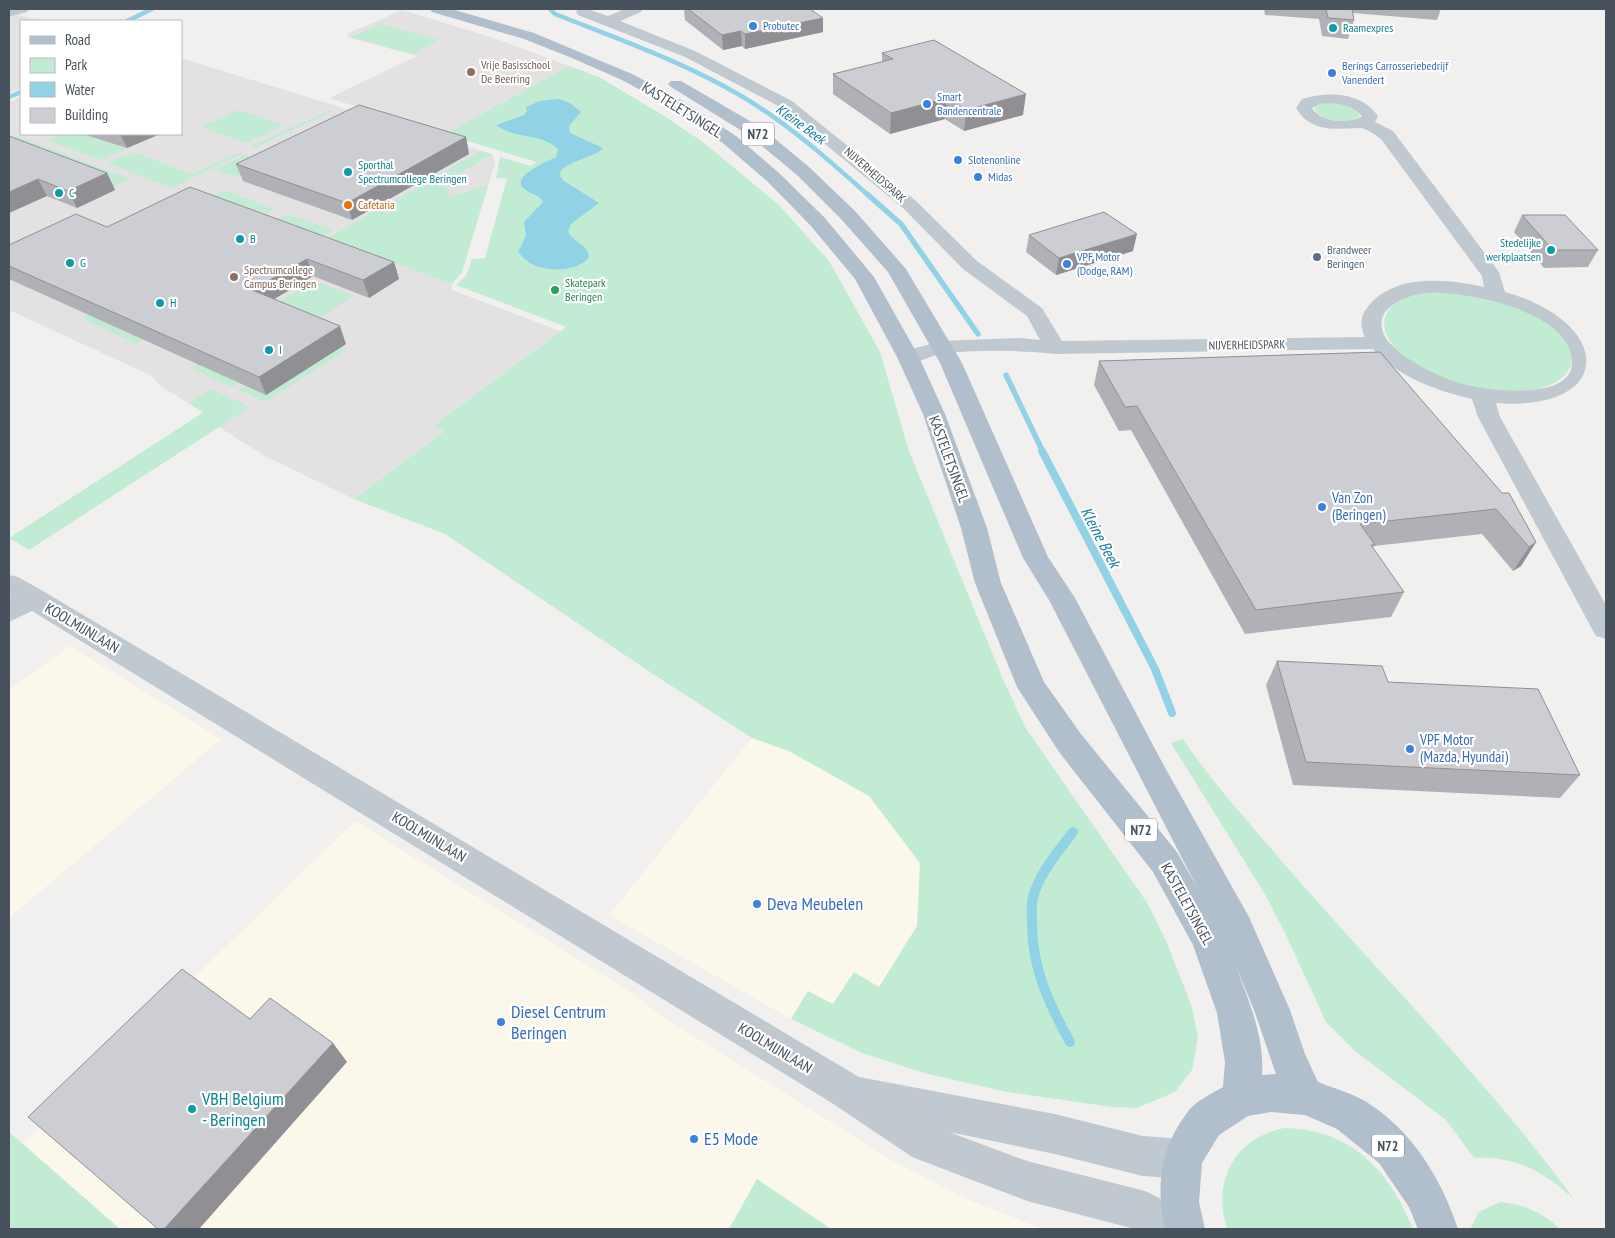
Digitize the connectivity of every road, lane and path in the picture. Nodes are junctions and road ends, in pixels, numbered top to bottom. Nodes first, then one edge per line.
1 (20, 9) edge
2 (438, 9) edge
3 (485, 9) edge
4 (636, 9) edge
5 (583, 12) dead end
6 (9, 13) edge
7 (608, 20) junction
8 (1364, 123) dead end
9 (1495, 294) junction
10 (1379, 343) junction
11 (1055, 348) junction
12 (947, 355) junction
13 (908, 357) junction
14 (1481, 394) junction
15 (17, 598) edge
16 (1606, 629) edge
17 (848, 1092) junction
18 (1304, 1096) junction
19 (1241, 1098) junction
20 (1184, 1159) junction
21 (1166, 1229) edge
22 (1185, 1229) edge
23 (1438, 1229) edge

1 - 6 street
2 - 13 main road, KASTELETSINGEL / N72
3 - 12 main road, KASTELETSINGEL / N72
4 - 7 street
5 - 7 street, NIJVERHEIDSPARK
7 - 11 street, NIJVERHEIDSPARK
8 - 9 street
9 - 10 street
9 - 14 street
10 - 11 street, NIJVERHEIDSPARK
10 - 14 street
11 - 12 street, NIJVERHEIDSPARK
12 - 13 street, NIJVERHEIDSPARK
12 - 18 main road, KASTELETSINGEL / N72
13 - 19 main road, KASTELETSINGEL / N72
14 - 16 street
15 - 17 street, KOOLMIJNLAAN
17 - 20 street, KOOLMIJNLAAN
17 - 21 street, KOOLMIJNLAAN
18 - 19 main road, N72
18 - 23 main road, N72
19 - 20 main road, N72
20 - 22 main road, N72

